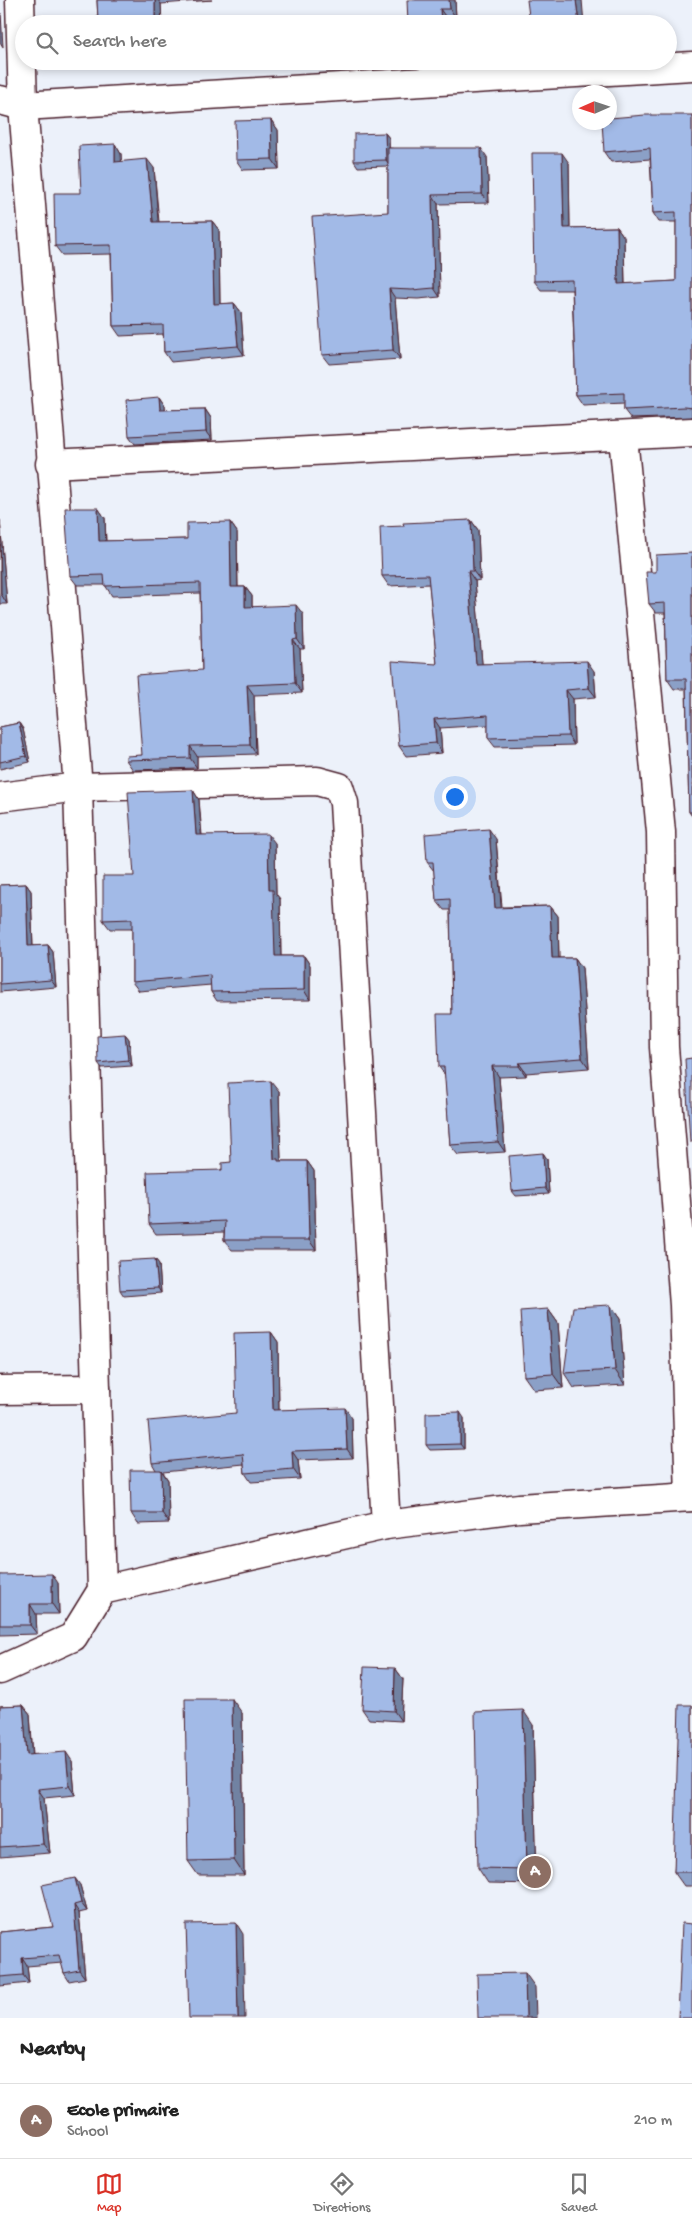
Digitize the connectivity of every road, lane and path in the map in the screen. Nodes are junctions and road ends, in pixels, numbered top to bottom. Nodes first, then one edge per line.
1 (20, 0) edge
2 (19, 15) edge
3 (15, 57) edge
4 (692, 66) edge
5 (677, 67) edge
6 (618, 70) edge
7 (11, 103) edge
8 (692, 432) edge
9 (623, 436) junction
10 (50, 464) junction
11 (78, 787) junction
12 (0, 797) edge
13 (96, 1389) junction
14 (0, 1390) edge
15 (691, 1497) edge
16 (386, 1525) junction
17 (102, 1590) junction
18 (0, 1670) edge

1 - 2 street
3 - 7 street
4 - 5 street
6 - 7 street
7 - 10 street
8 - 9 street
9 - 10 street
9 - 15 street
10 - 11 street
11 - 12 street
11 - 13 street
11 - 16 street
13 - 14 street
13 - 17 street
15 - 16 street
16 - 17 street
17 - 18 street

